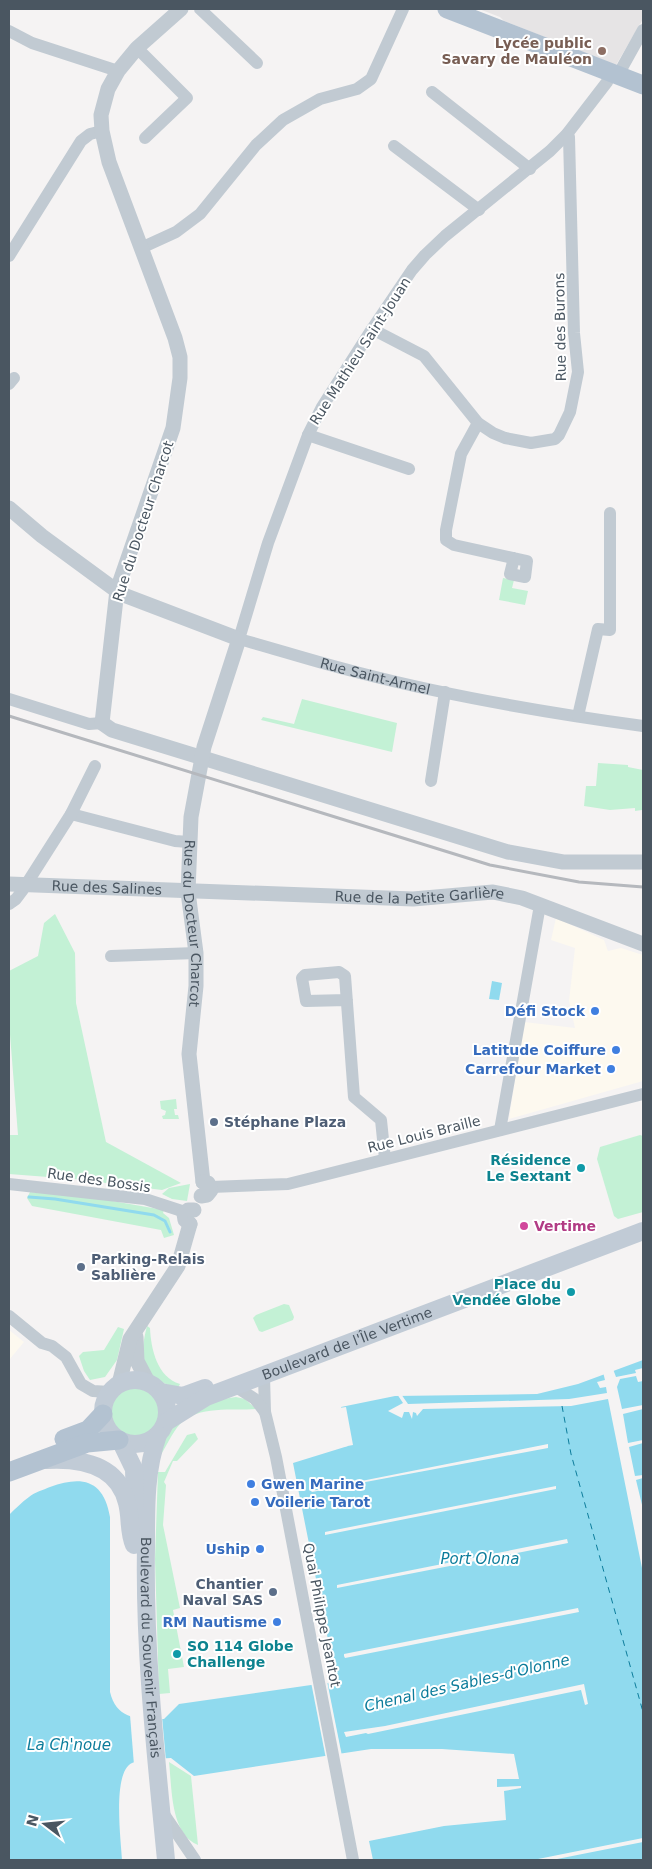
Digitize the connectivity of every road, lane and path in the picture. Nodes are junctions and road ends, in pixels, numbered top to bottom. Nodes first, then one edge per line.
1 (181, 9) edge
2 (200, 9) edge
3 (403, 9) edge
4 (447, 9) edge
5 (643, 30) edge
6 (9, 31) edge
7 (137, 48) junction
8 (256, 63) dead end
9 (118, 71) junction
10 (614, 74) junction
11 (643, 85) edge
12 (432, 92) dead end
13 (102, 131) junction
14 (567, 134) junction
15 (145, 138) dead end
16 (394, 146) dead end
17 (530, 169) junction
18 (479, 210) junction
19 (141, 248) junction
20 (9, 256) edge
21 (372, 329) junction
22 (478, 423) junction
23 (308, 435) junction
24 (409, 469) dead end
25 (9, 508) edge
26 (610, 512) dead end
27 (514, 558) dead end
28 (117, 590) junction
29 (239, 638) junction
30 (445, 692) junction
31 (9, 699) edge
32 (578, 716) junction
33 (102, 723) junction
34 (643, 726) edge
35 (201, 758) junction
36 (95, 766) dead end
37 (431, 781) dead end
38 (71, 814) junction
39 (190, 842) junction
40 (643, 862) edge
41 (16, 885) edge
42 (188, 892) junction
43 (9, 904) edge
44 (540, 905) junction
45 (643, 944) edge
46 (196, 953) junction
47 (111, 956) dead end
48 (347, 1000) dead end
49 (643, 1094) edge
50 (500, 1130) junction
51 (385, 1159) junction
52 (9, 1184) edge
53 (205, 1188) junction
54 (189, 1215) junction
55 (643, 1223) edge
56 (643, 1231) edge
57 (9, 1316) edge
58 (138, 1327) junction
59 (264, 1376) junction
60 (236, 1386) junction
61 (154, 1387) junction
62 (115, 1388) junction
63 (264, 1412) junction
64 (103, 1414) junction
65 (162, 1428) junction
66 (119, 1440) junction
67 (9, 1460) edge
68 (41, 1460) junction
69 (9, 1472) edge
70 (134, 1545) junction
71 (145, 1699) junction
72 (152, 1775) junction
73 (161, 1808) junction
74 (154, 1860) edge
75 (166, 1860) edge
76 (196, 1860) edge
77 (353, 1860) edge

1 - 7 street, Rue du Docteur Charcot
2 - 8 street
3 - 19 street
4 - 10 main road
5 - 10 street, Rue Mathieu Saint-Jouan
6 - 9 street
7 - 9 street, Rue du Docteur Charcot
7 - 15 street
9 - 13 street, Rue du Docteur Charcot
10 - 11 main road
10 - 14 street, Rue Mathieu Saint-Jouan
12 - 17 street
13 - 19 street, Rue du Docteur Charcot
13 - 20 street
14 - 17 street, Rue Mathieu Saint-Jouan
14 - 22 street, Rue des Burons
16 - 18 street
17 - 18 street, Rue Mathieu Saint-Jouan
18 - 21 street, Rue Mathieu Saint-Jouan
19 - 28 street, Rue du Docteur Charcot
21 - 22 street, Rue des Burons
21 - 23 street, Rue Mathieu Saint-Jouan
22 - 27 street
23 - 24 street
23 - 29 street, Rue Mathieu Saint-Jouan
25 - 28 street, Rue Saint-Armel
26 - 32 street
28 - 29 street, Rue Saint-Armel
28 - 33 street, Rue du Docteur Charcot
29 - 30 street, Rue Saint-Armel
29 - 35 street, Rue Mathieu Saint-Jouan
30 - 32 street, Rue Saint-Armel
30 - 37 street
31 - 33 street
32 - 34 street, Rue Saint-Armel
33 - 35 street
35 - 39 street, Rue du Docteur Charcot
35 - 40 street
36 - 38 street
38 - 39 street
38 - 41 street
39 - 42 street, Rue du Docteur Charcot
41 - 42 street, Rue des Salines
41 - 43 street
42 - 44 street, Rue de la Petite Garlière
42 - 46 street, Rue du Docteur Charcot
44 - 45 street, Rue de la Petite Garlière
44 - 50 street
46 - 47 street
46 - 53 street, Rue du Docteur Charcot
48 - 51 street
49 - 50 street, Rue Louis Braille
50 - 51 street, Rue Louis Braille
51 - 53 street, Rue Louis Braille
52 - 54 street, Rue des Bossis
53 - 54 street
54 - 58 street
55 - 61 main road, Boulevard de l'Île Vertime
56 - 59 main road, Boulevard de l'Île Vertime
57 - 62 street
58 - 61 street
58 - 62 street
59 - 60 main road, Boulevard de l'Île Vertime
59 - 63 street, Quai Philippe Jeantot
60 - 63 street
60 - 65 main road, Boulevard de l'Île Vertime
61 - 62 main road
61 - 65 main road
62 - 64 main road
63 - 77 street, Quai Philippe Jeantot
64 - 66 main road
64 - 67 main road
65 - 66 main road
65 - 71 main road, Boulevard du Souvenir Français
66 - 68 main road
66 - 70 main road, Boulevard du Souvenir Français
68 - 69 main road
68 - 70 main road
70 - 71 main road, Boulevard du Souvenir Français
71 - 72 main road, Boulevard du Souvenir Français
72 - 73 main road, Boulevard du Souvenir Français
72 - 74 main road, Boulevard du Souvenir Français
73 - 75 main road, Boulevard du Souvenir Français
73 - 76 street

